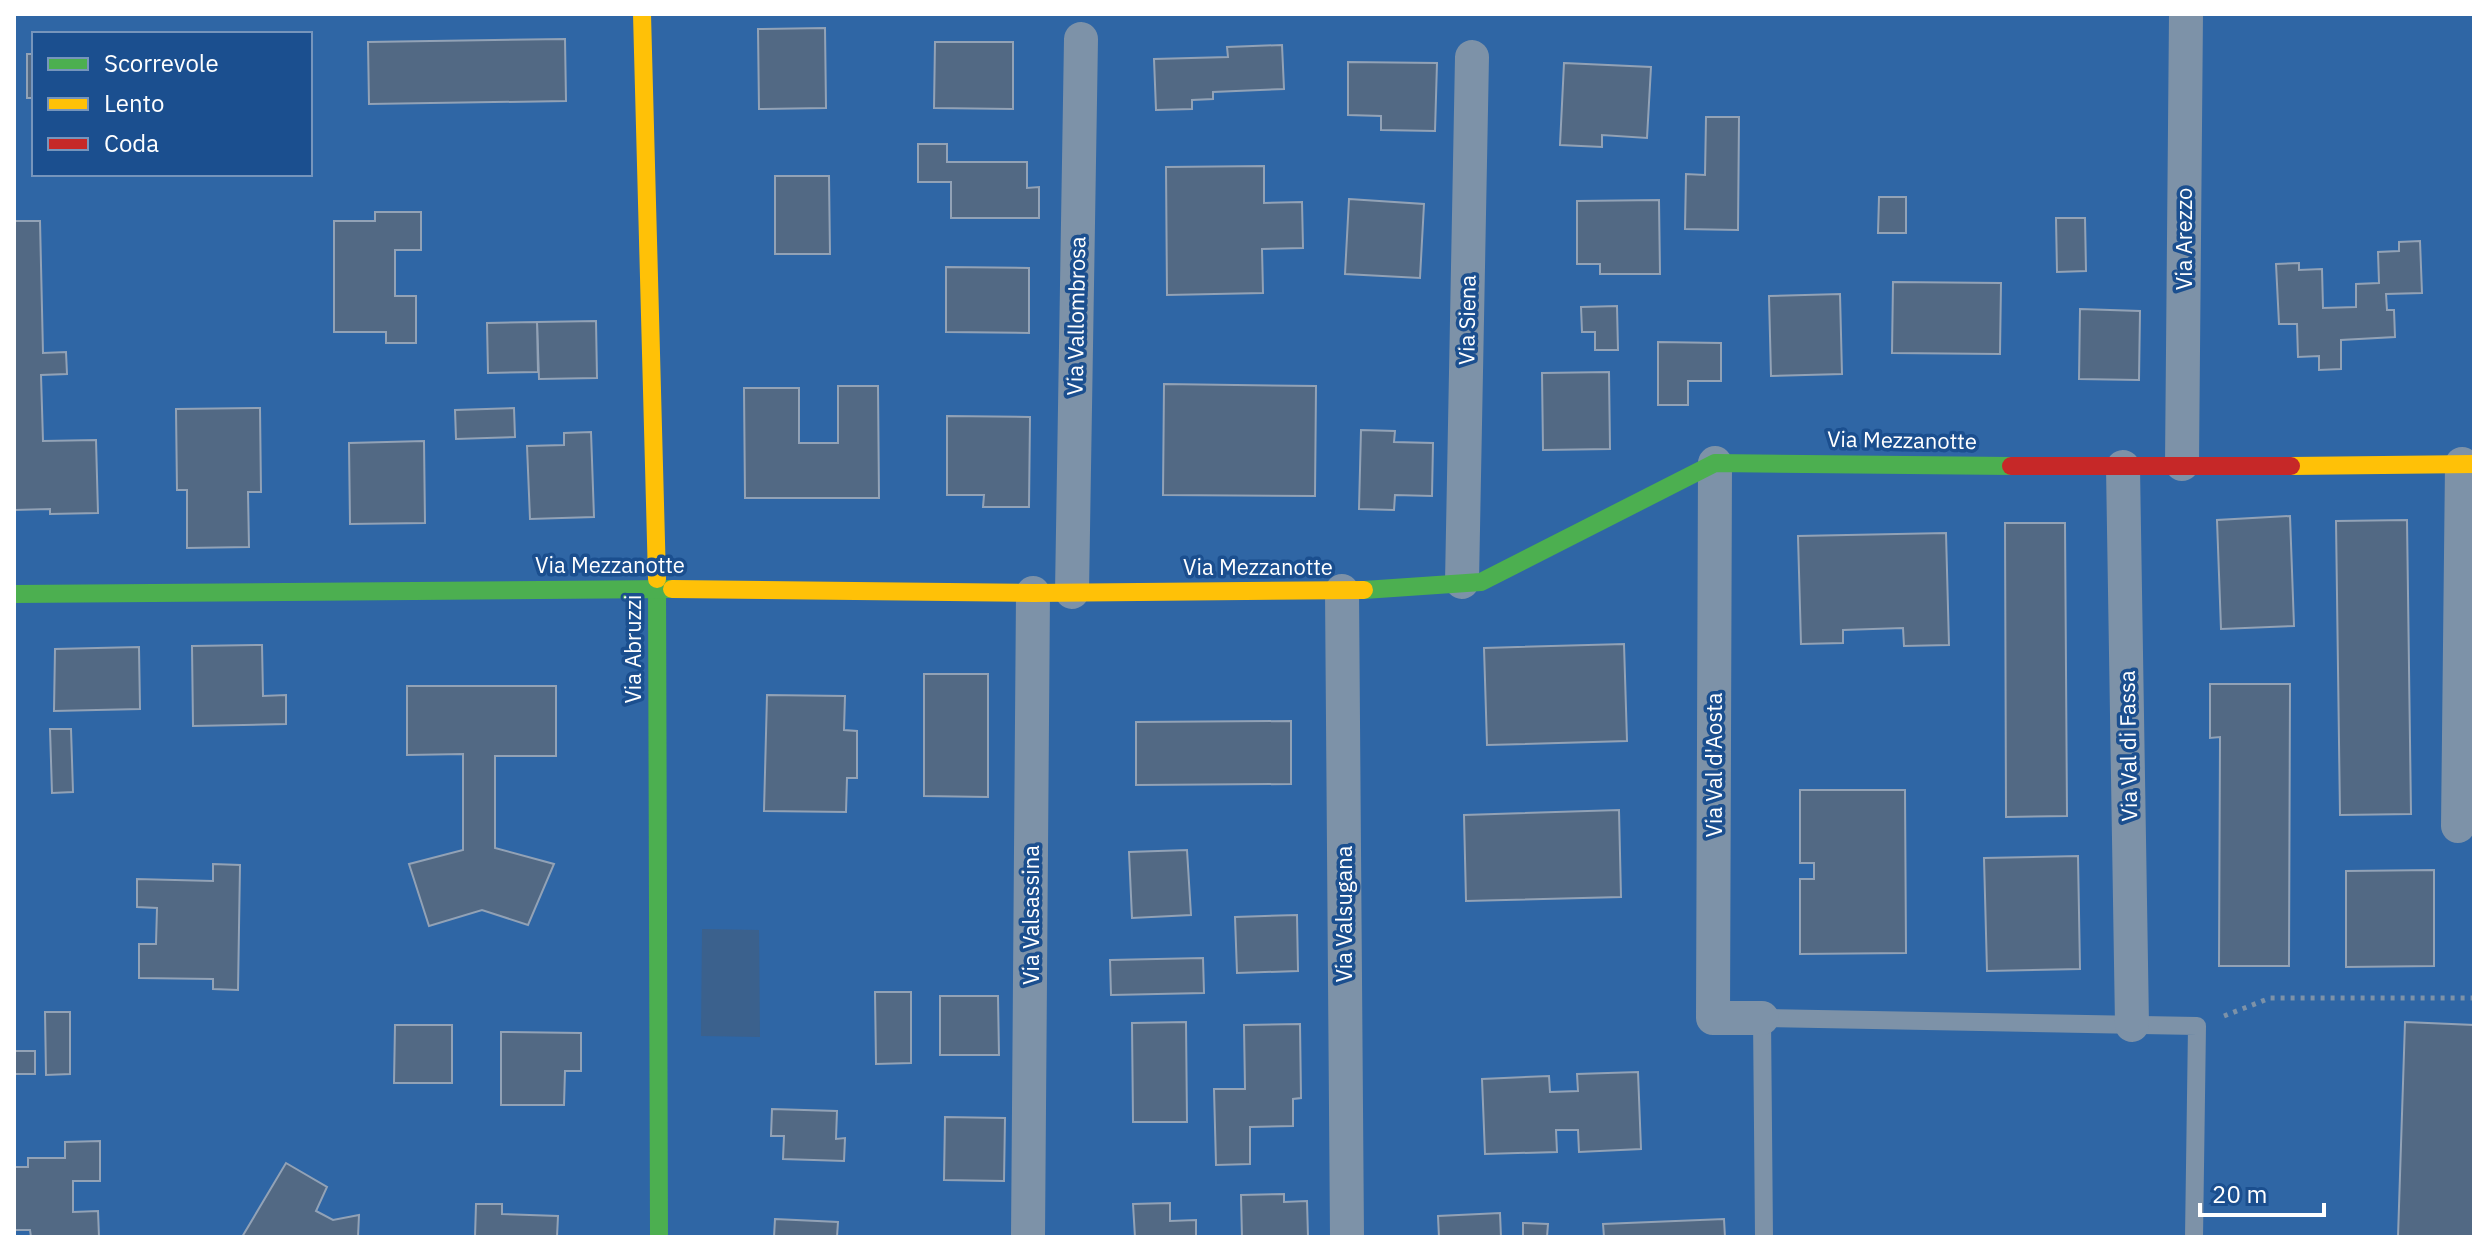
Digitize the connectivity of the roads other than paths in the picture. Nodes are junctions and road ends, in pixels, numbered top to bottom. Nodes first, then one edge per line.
1 (642, 14) edge
2 (2186, 14) edge
3 (1081, 39) dead end
4 (1472, 57) dead end
5 (1715, 463) junction
6 (2182, 464) junction
7 (2468, 464) edge
8 (2123, 467) junction
9 (1462, 582) junction
10 (657, 589) junction
11 (1342, 591) junction
12 (1072, 592) junction
13 (1033, 593) junction
14 (14, 594) edge
15 (2458, 826) dead end
16 (1762, 1018) junction
17 (2132, 1025) junction
18 (659, 1237) edge
19 (1028, 1237) edge
20 (1347, 1237) edge
21 (1764, 1237) edge
22 (2194, 1237) edge

1 - 10 street, Via Abruzzi
2 - 6 street, Via Arezzo
3 - 12 street, Via Vallombrosa
4 - 9 street, Via Siena
5 - 8 street, Via Mezzanotte
5 - 9 street, Via Mezzanotte
5 - 16 street, Via Val d'Aosta
6 - 7 street, Via Mezzanotte
6 - 8 street, Via Mezzanotte
7 - 15 street
8 - 17 street, Via Val di Fassa
9 - 11 street, Via Mezzanotte
10 - 13 street, Via Mezzanotte
10 - 14 street, Via Mezzanotte
10 - 18 street, Via Abruzzi
11 - 12 street, Via Mezzanotte
11 - 20 street, Via Valsugana
12 - 13 street, Via Mezzanotte
13 - 19 street, Via Valsassina
16 - 17 lane
16 - 21 lane
17 - 22 lane

